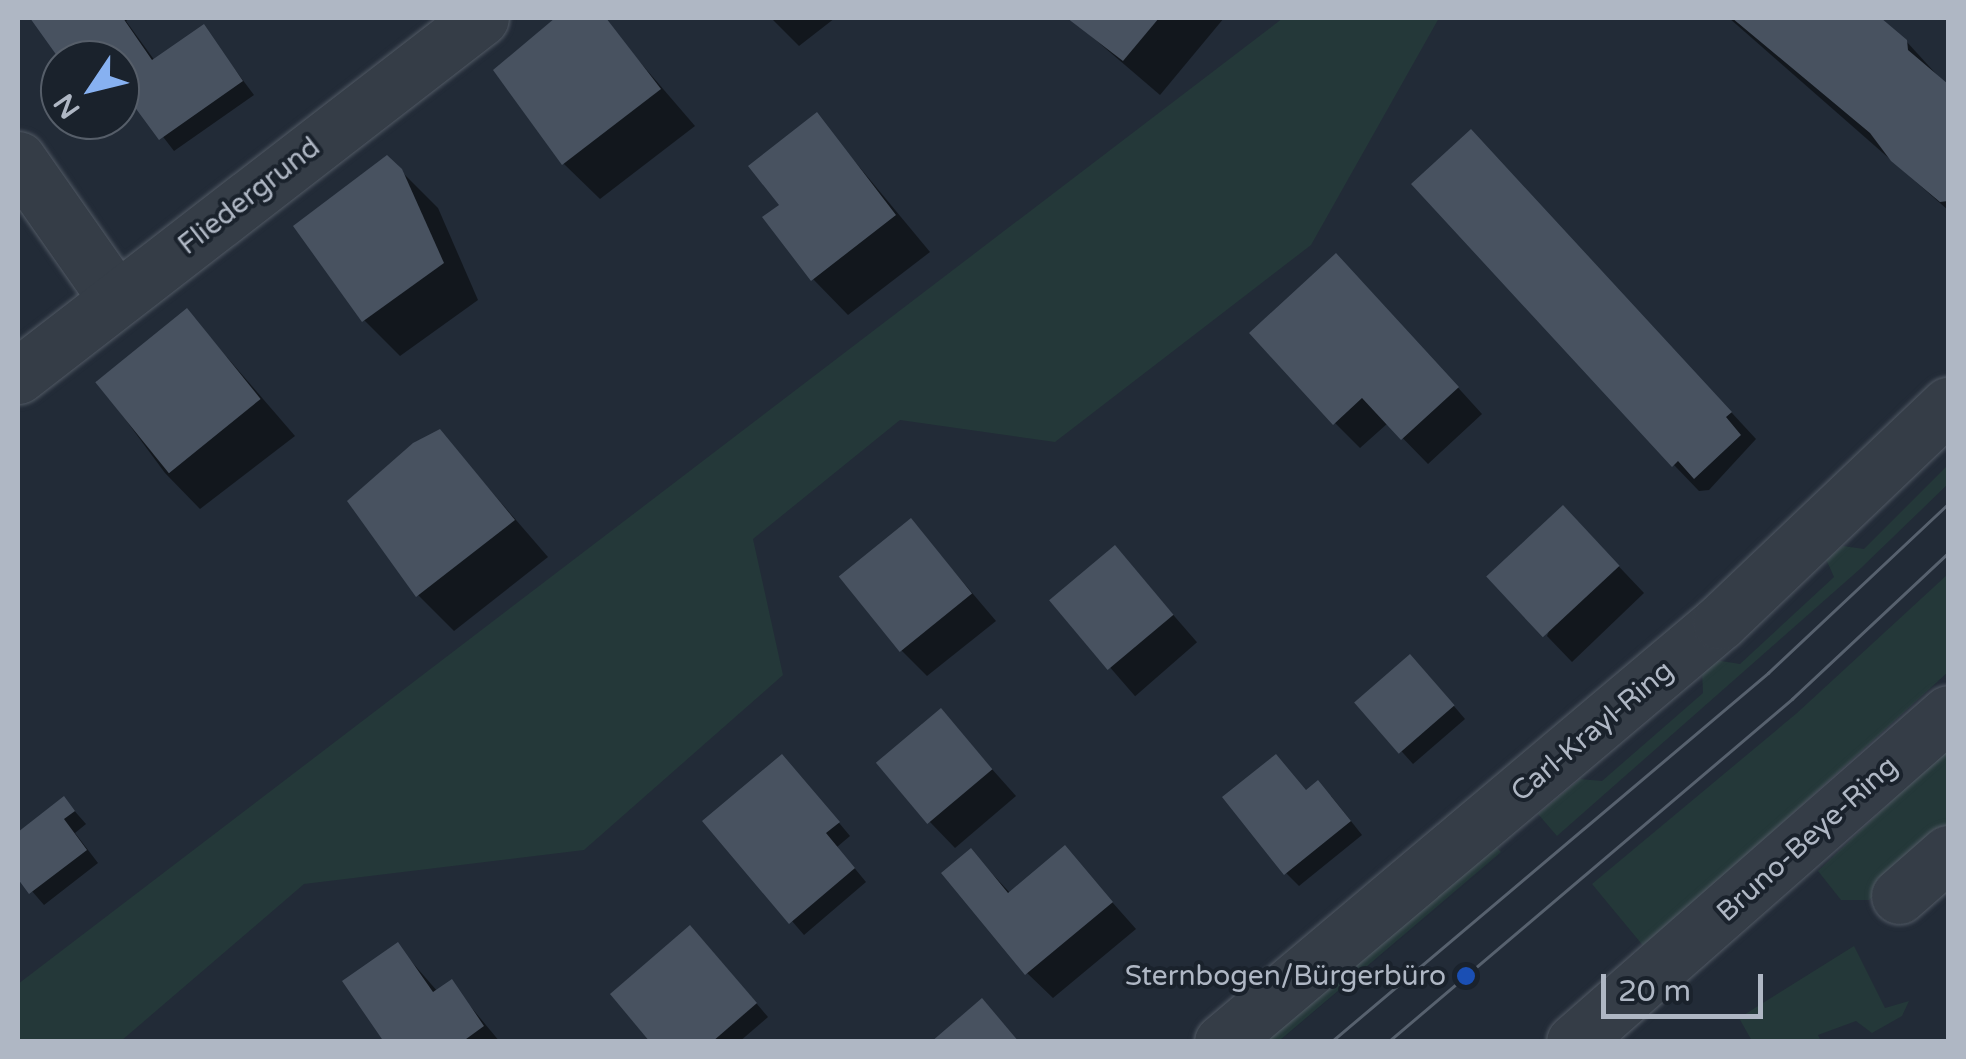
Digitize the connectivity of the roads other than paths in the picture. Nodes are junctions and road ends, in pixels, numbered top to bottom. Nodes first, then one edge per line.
1 (481, 18) edge
2 (18, 158) edge
3 (116, 299) junction
4 (18, 376) edge
5 (1948, 405) edge
6 (1948, 714) edge
7 (1948, 853) edge
8 (1899, 896) dead end
9 (1222, 1042) edge
10 (1574, 1042) edge

1 - 3 street, Fliedergrund
2 - 3 street
3 - 4 street, Fliedergrund
5 - 9 street, Carl-Krayl-Ring
6 - 10 street, Bruno-Beye-Ring
7 - 8 street

